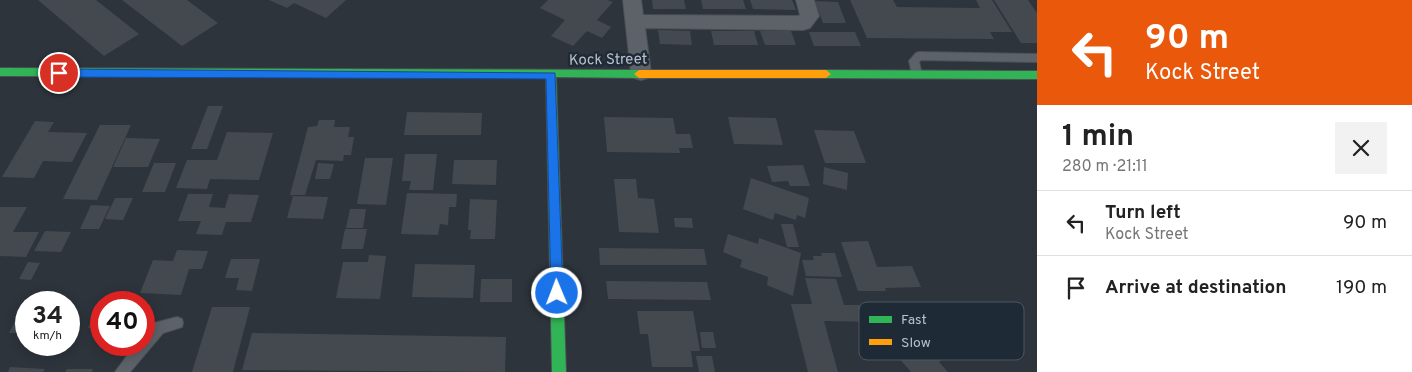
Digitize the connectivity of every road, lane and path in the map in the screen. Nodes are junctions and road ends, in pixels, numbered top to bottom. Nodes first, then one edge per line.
1 (632, 0) edge
2 (805, 0) edge
3 (635, 20) junction
4 (1037, 58) edge
5 (0, 72) edge
6 (641, 73) junction
7 (917, 74) junction
8 (551, 75) junction
9 (1037, 75) edge
10 (177, 323) dead end
11 (155, 332) edge
12 (134, 356) edge
13 (122, 372) edge
14 (559, 372) edge

1 - 3 street
2 - 3 street
3 - 6 street
4 - 7 lane
5 - 8 street, Kock Street
6 - 7 street, Kock Street
6 - 8 street, Kock Street
7 - 9 street, Kock Street
8 - 14 street
10 - 11 lane
12 - 13 lane

